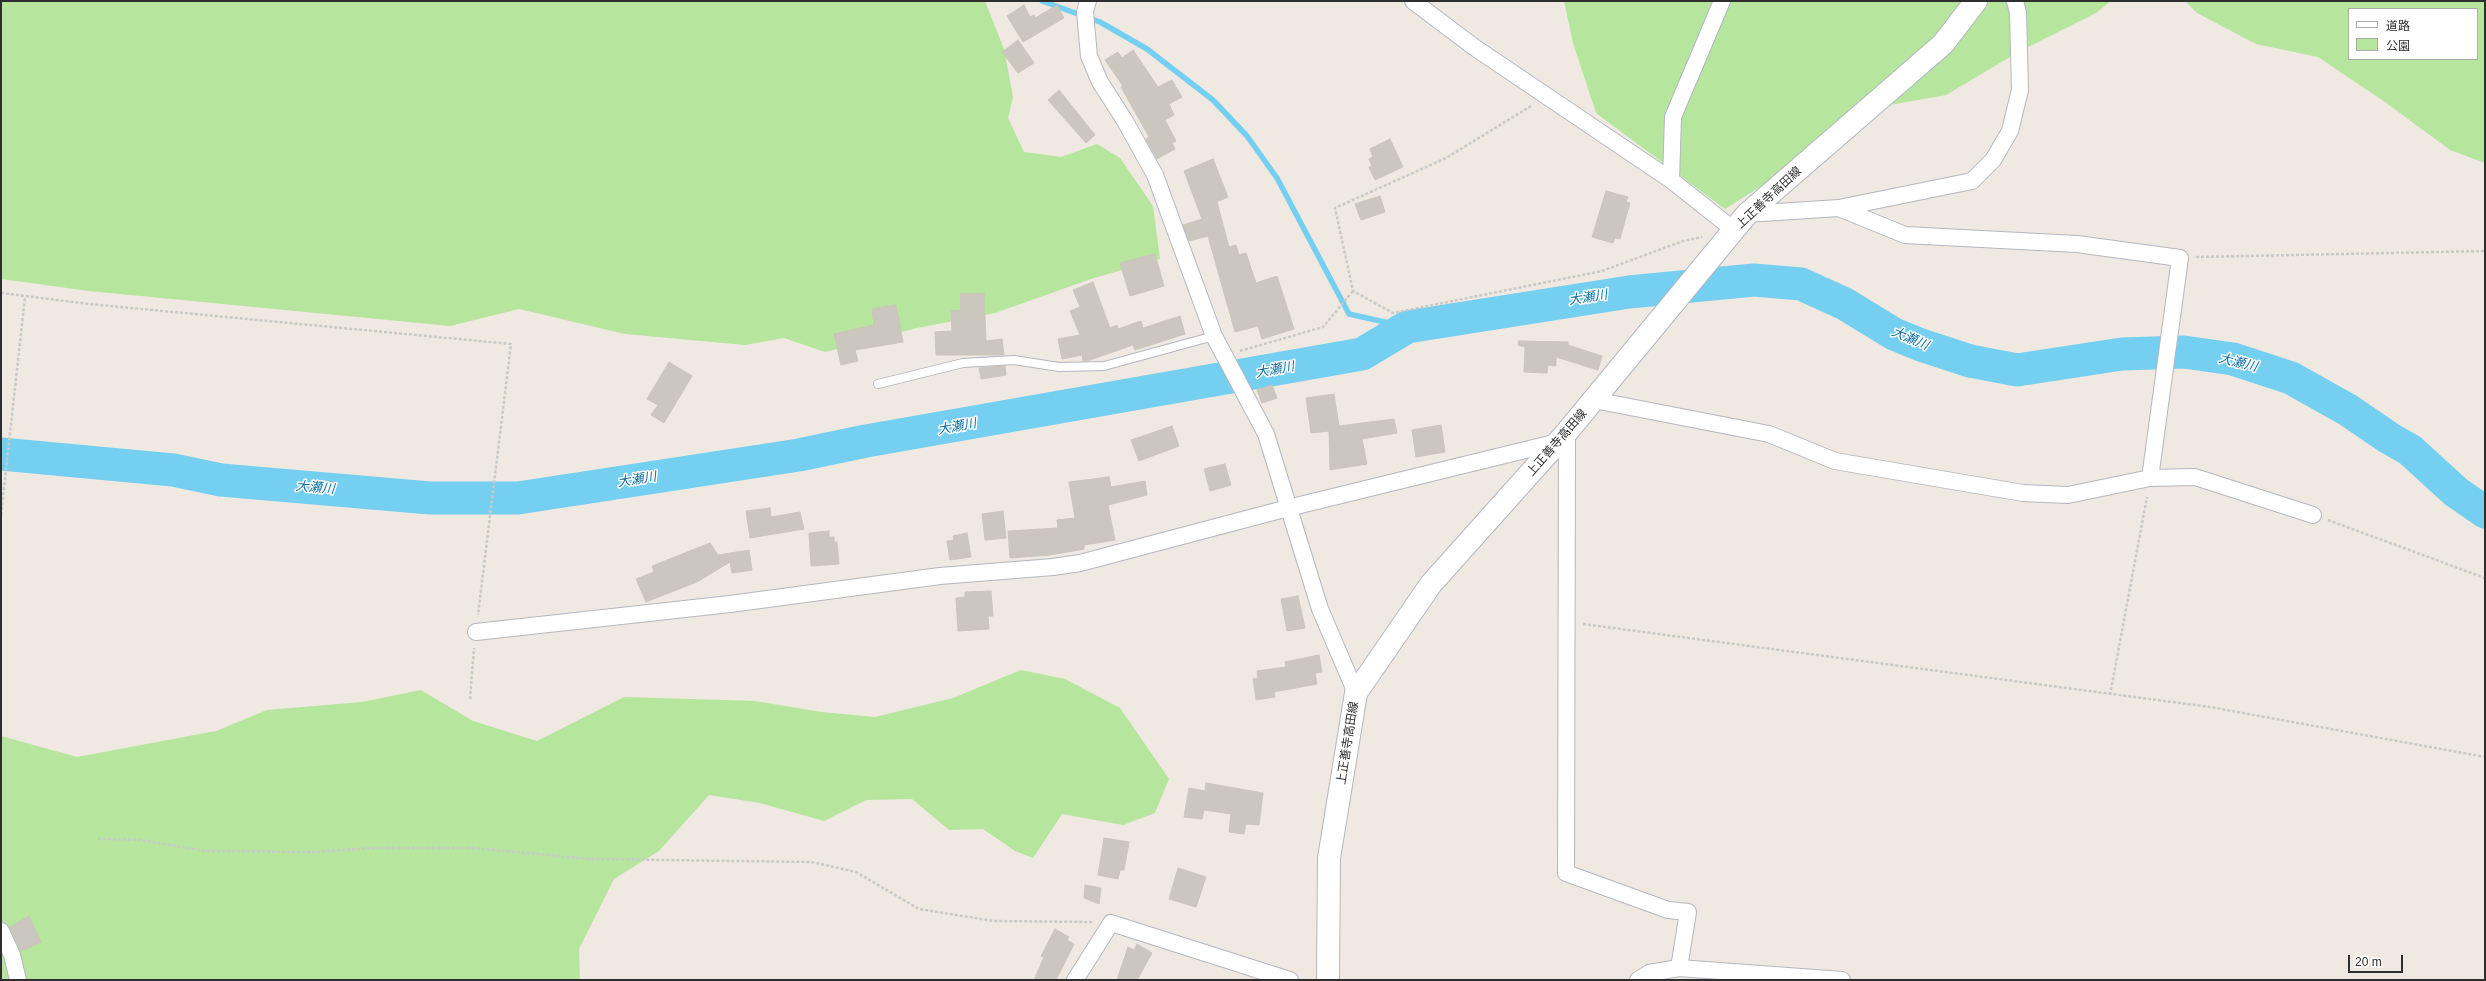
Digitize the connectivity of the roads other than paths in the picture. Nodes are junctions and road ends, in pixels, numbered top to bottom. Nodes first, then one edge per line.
1 (1088, 1) edge
2 (1414, 1) edge
3 (1722, 1) edge
4 (1976, 1) edge
5 (2016, 1) edge
6 (1672, 180) junction
7 (1839, 208) junction
8 (1741, 222) junction
9 (1214, 336) junction
10 (878, 384) dead end
11 (1594, 400) junction
12 (1563, 437) junction
13 (2150, 478) junction
14 (1288, 508) junction
15 (2314, 515) road end
16 (476, 632) road end
17 (1356, 693) junction
18 (1, 931) edge
19 (1678, 968) junction
20 (18, 980) edge
21 (1075, 980) edge
22 (1290, 980) edge
23 (1328, 980) edge
24 (1638, 980) edge
25 (1842, 980) edge

1 - 9 street
2 - 6 street
3 - 6 street
4 - 8 main road, 上正善寺高田線
5 - 7 street
6 - 8 street
7 - 8 street
7 - 13 street
8 - 11 main road, 上正善寺高田線
9 - 10 lane
9 - 14 street
11 - 12 main road, 上正善寺高田線
11 - 13 street
12 - 14 street
12 - 17 main road, 上正善寺高田線
12 - 19 street
13 - 15 street
14 - 16 street
14 - 17 street
17 - 23 main road, 上正善寺高田線
18 - 20 street
19 - 24 street
19 - 25 street
21 - 22 street

